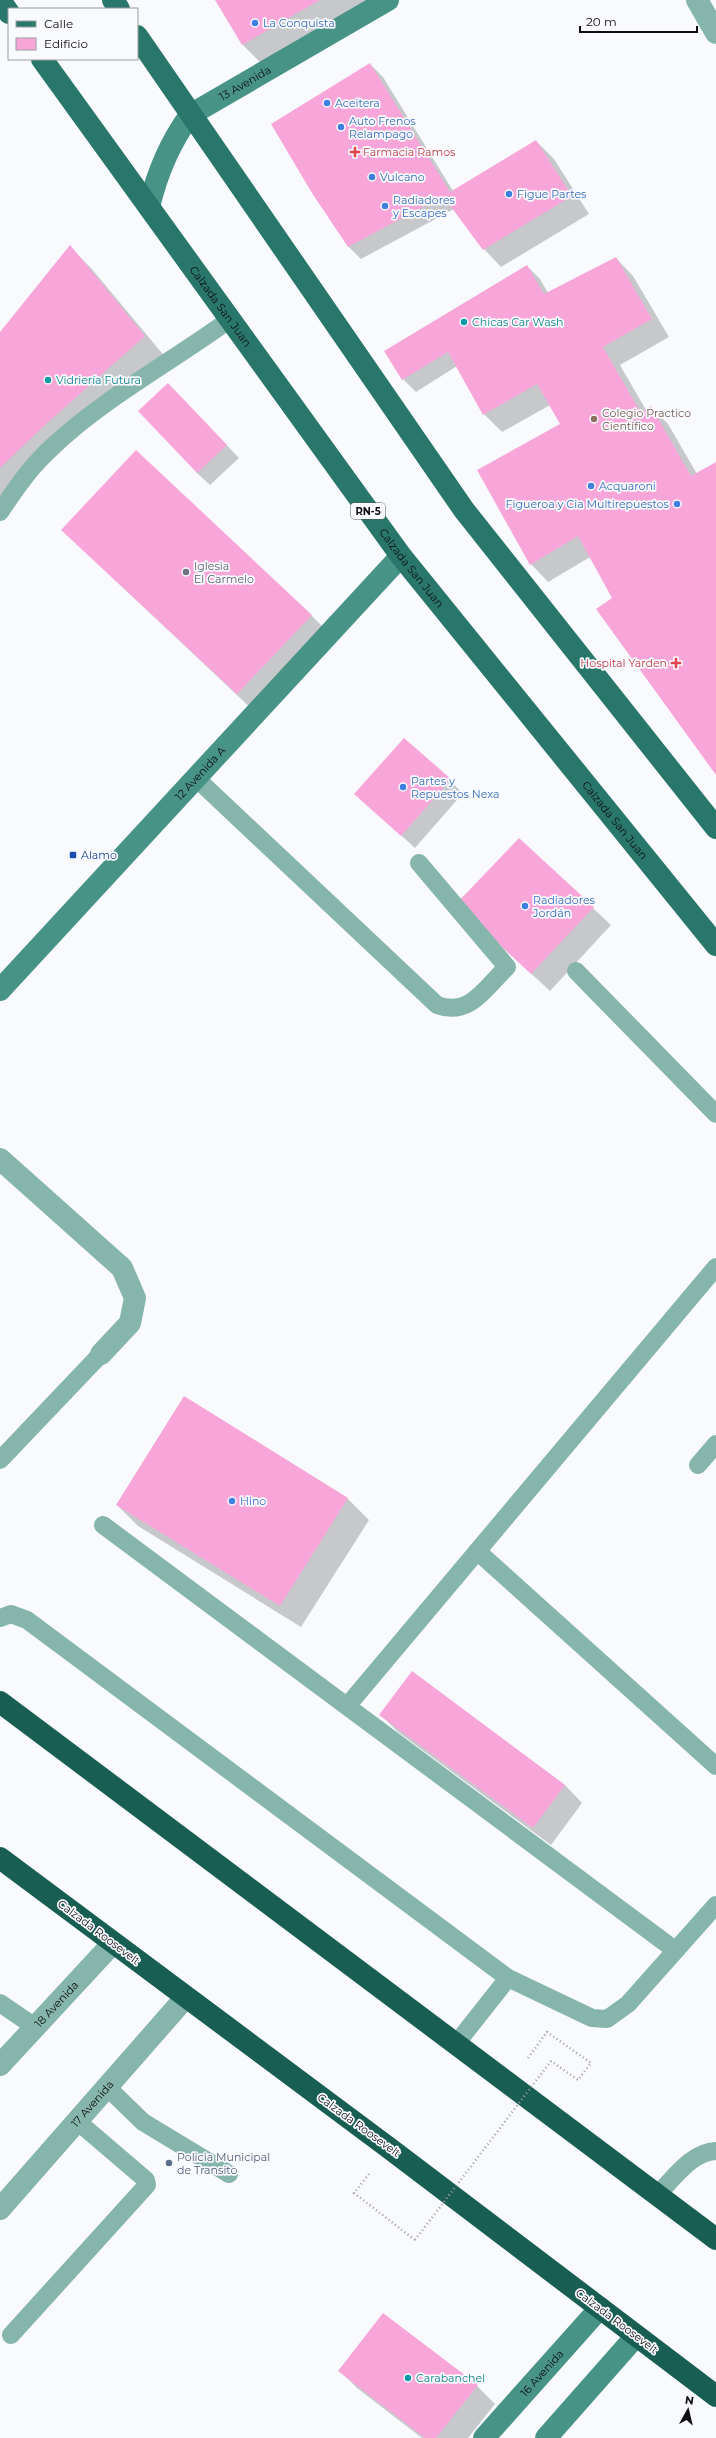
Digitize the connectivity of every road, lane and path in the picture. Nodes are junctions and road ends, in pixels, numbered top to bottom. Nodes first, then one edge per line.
1 (0, 0) edge
2 (388, 0) edge
3 (697, 0) edge
4 (8, 12) edge
5 (716, 33) edge
6 (138, 37) edge
7 (43, 60) edge
8 (190, 115) junction
9 (149, 207) junction
10 (229, 320) junction
11 (0, 512) edge
12 (401, 556) junction
13 (196, 778) junction
14 (716, 828) edge
15 (419, 863) dead end
16 (716, 945) edge
17 (576, 971) dead end
18 (1, 987) edge
19 (716, 1114) edge
20 (0, 1159) edge
21 (716, 1267) edge
22 (101, 1354) joint
23 (716, 1444) edge
24 (0, 1460) edge
25 (698, 1465) dead end
26 (103, 1525) dead end
27 (477, 1551) junction
28 (0, 1618) edge
29 (0, 1702) edge
30 (348, 1705) junction
31 (716, 1766) edge
32 (0, 1858) edge
33 (716, 1905) edge
34 (113, 1943) junction
35 (675, 1950) junction
36 (508, 1978) junction
37 (185, 1998) junction
38 (0, 2003) edge
39 (35, 2027) junction
40 (547, 2032) dead end
41 (456, 2044) junction
42 (0, 2065) edge
43 (107, 2087) junction
44 (77, 2121) junction
45 (716, 2151) edge
46 (229, 2174) dead end
47 (354, 2193) dead end
48 (657, 2195) junction
49 (0, 2209) edge
50 (716, 2239) edge
51 (600, 2308) junction
52 (11, 2335) dead end
53 (636, 2336) junction
54 (716, 2396) edge
55 (484, 2438) edge
56 (546, 2438) edge

1 - 4 main road
2 - 8 street, 13 Avenida
3 - 5 street
6 - 8 main road
7 - 9 main road, Calzada San Juan / RN-5
8 - 9 street, 13 Avenida
8 - 14 main road
9 - 10 main road, Calzada San Juan / RN-5
10 - 11 lane
10 - 12 main road, Calzada San Juan / RN-5
12 - 13 street, 12 Avenida A
12 - 16 main road, Calzada San Juan / RN-5
13 - 15 lane
13 - 18 street, 12 Avenida A
17 - 19 lane
20 - 22 street
21 - 27 lane
22 - 24 lane
23 - 25 lane
26 - 30 lane
27 - 30 lane
27 - 31 lane
28 - 36 lane
29 - 41 highway
30 - 35 lane
32 - 34 highway, Calzada Roosevelt
33 - 35 lane
34 - 37 highway, Calzada Roosevelt
34 - 39 street, 18 Avenida
35 - 36 lane
36 - 41 lane
37 - 43 street, 17 Avenida
37 - 51 highway, Calzada Roosevelt
38 - 39 lane
39 - 42 street, 18 Avenida
40 - 47 path, bridge
41 - 48 highway
43 - 44 street, 17 Avenida
43 - 46 lane
44 - 49 street, 17 Avenida
44 - 52 lane
45 - 48 lane
48 - 50 highway
51 - 53 highway, Calzada Roosevelt
51 - 55 street, 16 Avenida
53 - 54 highway, Calzada Roosevelt
53 - 56 street

